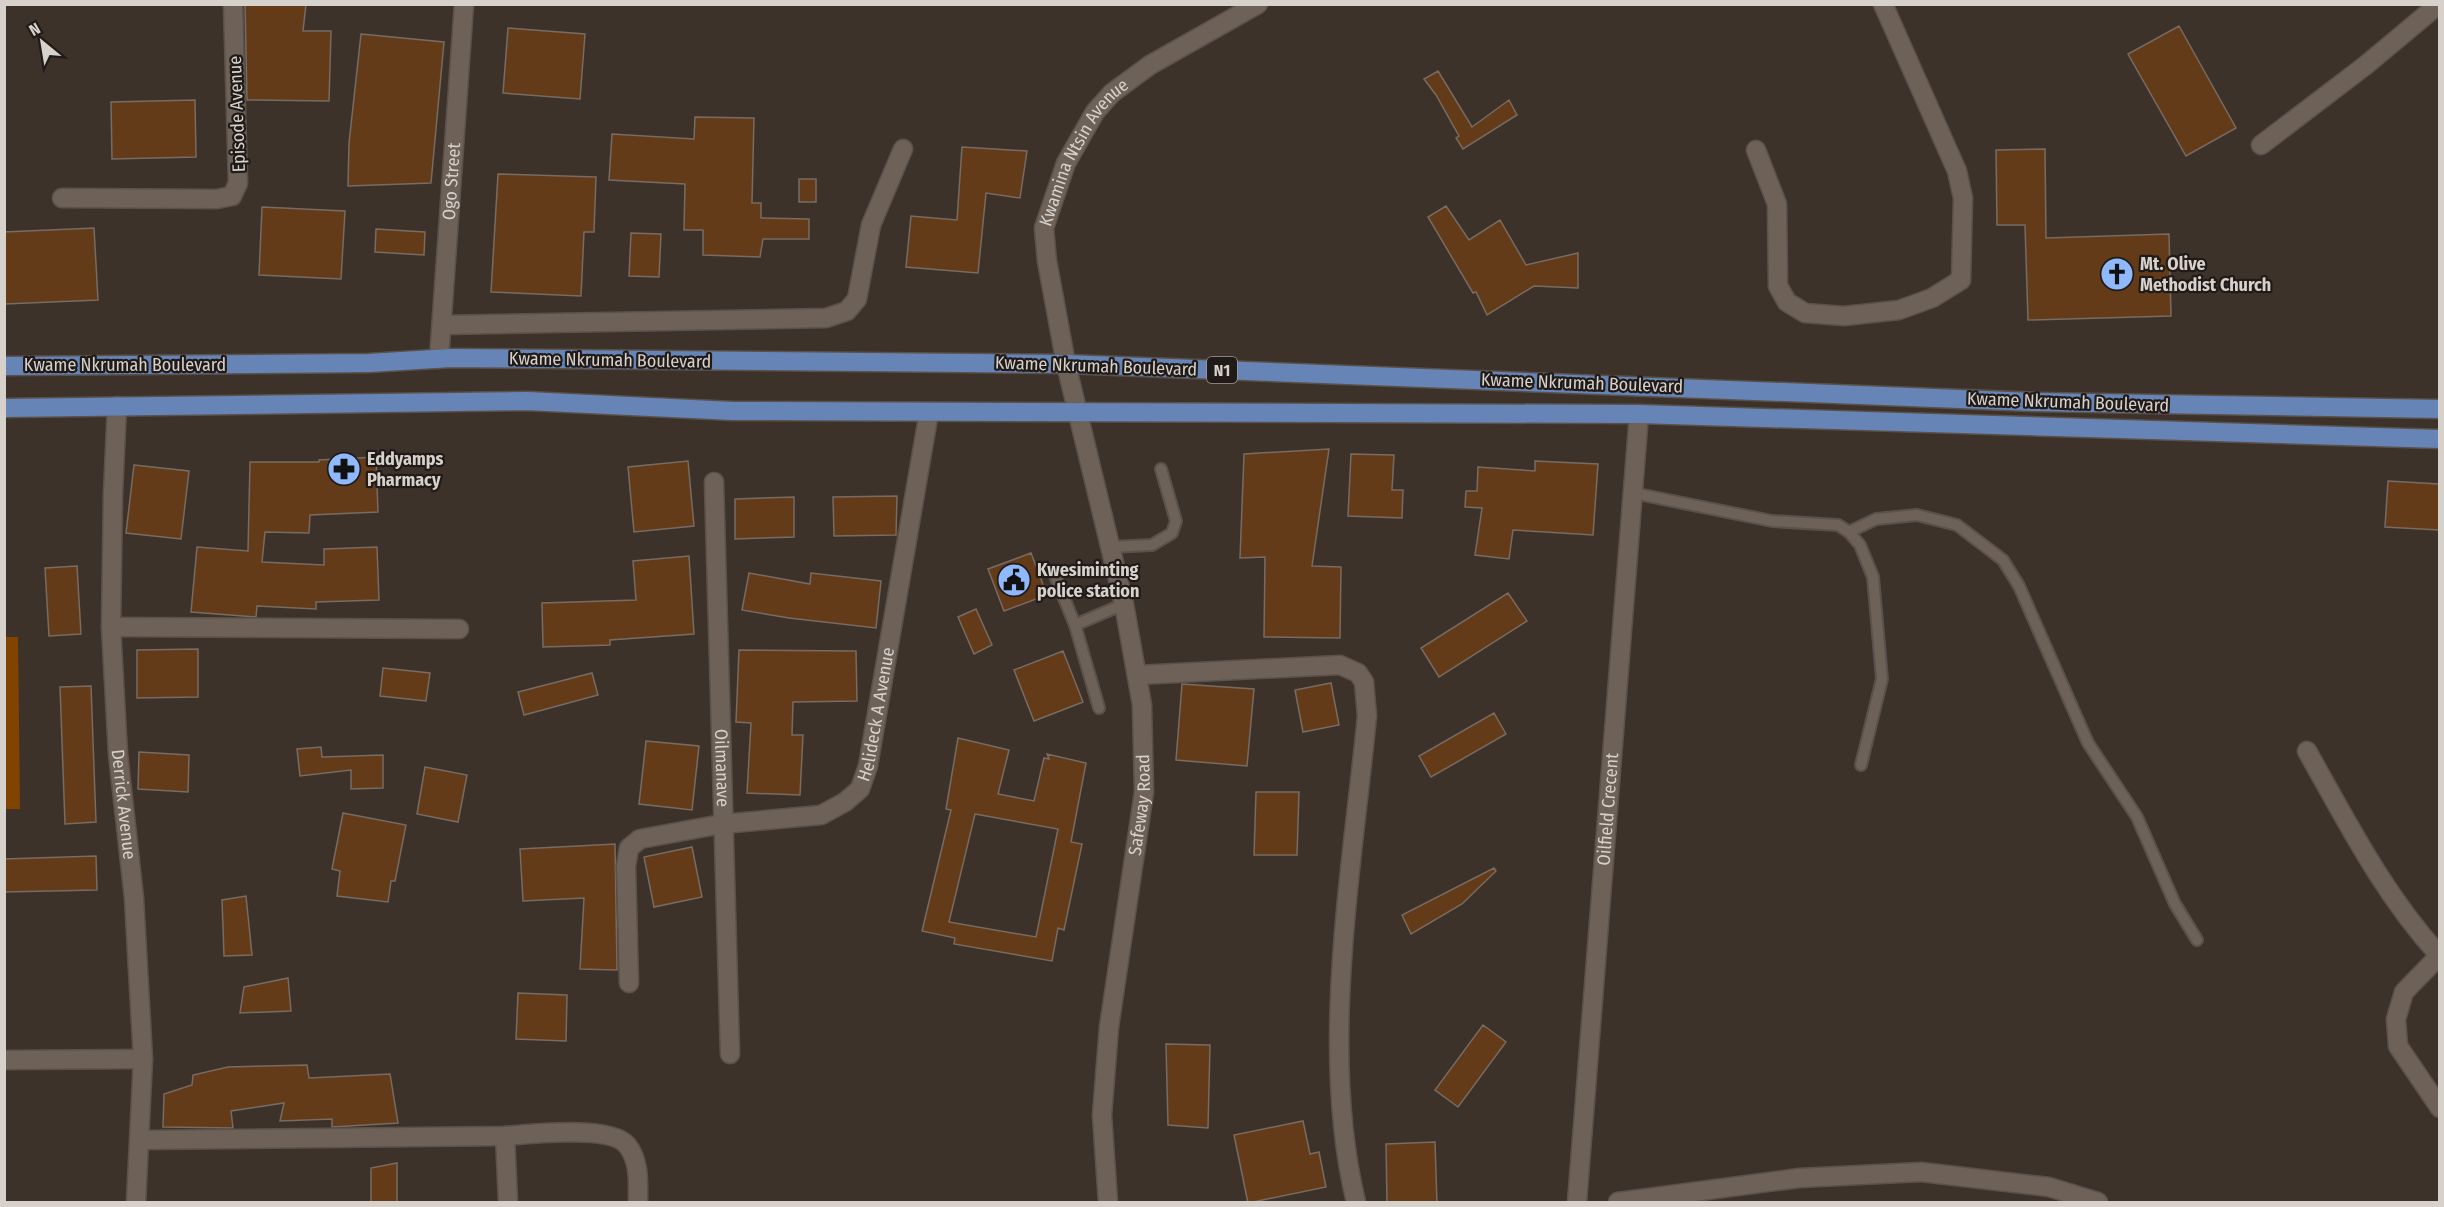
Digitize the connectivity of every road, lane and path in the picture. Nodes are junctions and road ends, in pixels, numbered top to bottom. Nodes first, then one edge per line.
1 (233, 4) edge
2 (464, 4) edge
3 (1257, 4) edge
4 (1883, 4) edge
5 (2439, 4) edge
6 (2261, 145) dead end
7 (903, 149) dead end
8 (1756, 150) dead end
9 (62, 198) dead end
10 (442, 325) junction
11 (439, 359) junction
12 (1066, 364) junction
13 (4, 366) edge
14 (117, 406) junction
15 (4, 408) edge
16 (2439, 409) edge
17 (1076, 411) junction
18 (929, 412) junction
19 (1639, 414) junction
20 (2439, 438) edge
21 (1161, 469) dead end
22 (714, 482) dead end
23 (1633, 494) junction
24 (1849, 532) junction
25 (1111, 547) junction
26 (1055, 576) dead end
27 (1124, 604) junction
28 (1075, 625) junction
29 (111, 627) junction
30 (459, 629) dead end
31 (1137, 675) junction
32 (1099, 708) dead end
33 (2307, 751) dead end
34 (1861, 765) dead end
35 (722, 824) junction
36 (2197, 940) dead end
37 (2439, 955) edge
38 (629, 983) dead end
39 (730, 1054) dead end
40 (143, 1059) junction
41 (4, 1060) edge
42 (2439, 1108) edge
43 (504, 1136) junction
44 (141, 1140) junction
45 (136, 1203) edge
46 (508, 1203) edge
47 (638, 1203) edge
48 (1108, 1203) edge
49 (1356, 1203) edge
50 (1577, 1203) edge
51 (1618, 1203) edge
52 (2098, 1203) edge

1 - 9 street, Episode Avenue
2 - 10 street, Ogo Street
3 - 12 street, Kwamina Ntsin Avenue
4 - 8 street
5 - 6 street
7 - 10 street
10 - 11 street, Ogo Street
11 - 12 highway, Kwame Nkrumah Boulevard / N1
11 - 13 highway, Kwame Nkrumah Boulevard / N1
12 - 16 highway, Kwame Nkrumah Boulevard / N1
12 - 17 street, Kwamina Ntsin Avenue
14 - 15 highway, Kwame Nkrumah Boulevard
14 - 18 highway, Kwame Nkrumah Boulevard
14 - 29 street, Derrick Avenue
17 - 18 highway, Kwame Nkrumah Boulevard
17 - 19 highway, Kwame Nkrumah Boulevard
17 - 25 street, Safeway Road
18 - 35 street, Helideck A Avenue
19 - 20 highway, Kwame Nkrumah Boulevard
19 - 23 street, Oilfield Crecent
21 - 25 lane
22 - 35 street, Oilmanave
23 - 24 lane
23 - 50 street, Oilfield Crecent
24 - 34 lane
24 - 36 lane
25 - 27 street, Safeway Road
26 - 28 lane
27 - 28 lane
27 - 31 street, Safeway Road
28 - 32 lane
29 - 30 street
29 - 40 street, Derrick Avenue
31 - 48 street, Safeway Road
31 - 49 street
33 - 37 street
35 - 38 street, Helideck A Avenue
35 - 39 street, Oilmanave
37 - 42 street
40 - 41 street
40 - 44 street, Derrick Avenue
43 - 44 street
43 - 46 street
43 - 47 street
44 - 45 street, Derrick Avenue
51 - 52 street

